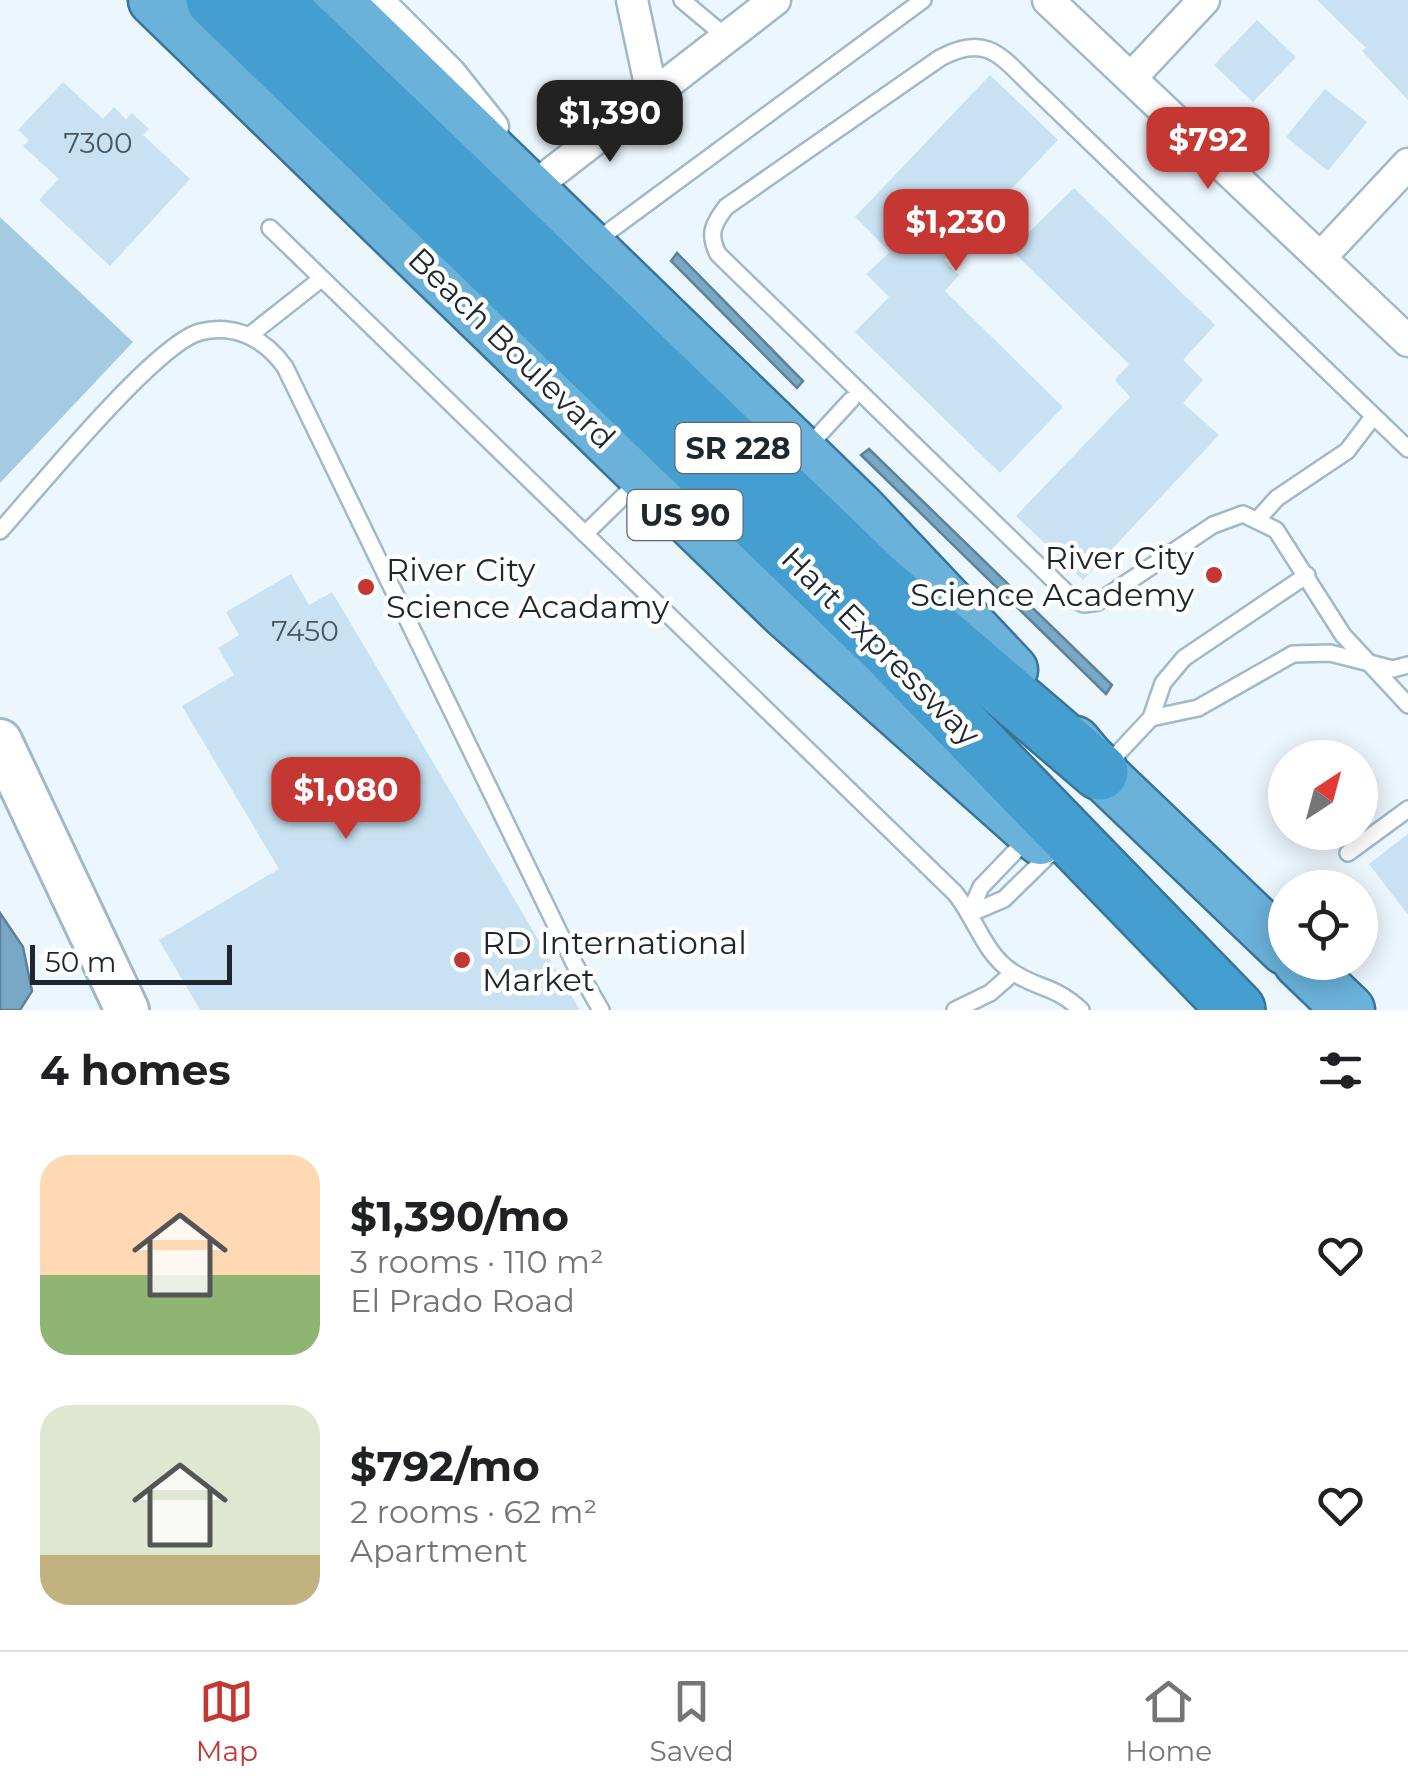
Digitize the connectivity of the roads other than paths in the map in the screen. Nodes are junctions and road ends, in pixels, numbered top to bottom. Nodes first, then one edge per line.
1 (154, 0) edge
2 (214, 0) edge
3 (273, 0) edge
4 (335, 0) edge
5 (377, 0) edge
6 (632, 0) edge
7 (682, 0) edge
8 (775, 0) edge
9 (923, 0) edge
10 (1048, 0) edge
11 (1204, 0) edge
12 (726, 38) junction
13 (1131, 78) junction
14 (652, 94) junction
15 (374, 126) junction
16 (1408, 164) edge
17 (531, 189) junction
18 (270, 228) dead end
19 (590, 246) junction
20 (1321, 257) junction
21 (322, 278) junction
22 (250, 335) junction
23 (1408, 340) edge
24 (855, 396) junction
25 (1372, 417) junction
26 (1408, 449) edge
27 (802, 452) junction
28 (644, 476) junction
29 (1258, 518) junction
30 (0, 531) edge
31 (585, 534) junction
32 (1306, 575) junction
33 (1368, 663) junction
34 (1408, 665) edge
35 (1408, 704) edge
36 (1151, 718) junction
37 (0, 740) edge
38 (1100, 772) junction
39 (1408, 810) edge
40 (1043, 842) junction
41 (1348, 853) dead end
42 (969, 914) junction
43 (1268, 933) edge
44 (1012, 972) junction
45 (1318, 980) edge
46 (127, 1010) edge
47 (602, 1010) edge
48 (955, 1010) edge
49 (1080, 1010) edge
50 (1236, 1010) edge
51 (1349, 1010) edge

1 - 28 highway, Beach Boulevard / US 90
2 - 15 highway, Hart Expressway / SR 228
3 - 15 highway, Hart Expressway / SR 228
4 - 17 highway
5 - 17 street
6 - 14 street
7 - 12 lane
8 - 12 street
9 - 19 lane
10 - 13 street
11 - 13 street
12 - 14 street
13 - 20 street
14 - 17 street
15 - 38 highway, Hart Expressway / SR 228
15 - 50 highway, Hart Expressway / SR 228
16 - 20 street
17 - 19 highway
18 - 21 lane
19 - 27 highway
20 - 23 street
21 - 22 lane
21 - 31 lane
22 - 30 lane
22 - 47 lane
24 - 25 lane
24 - 27 lane
24 - 29 lane
25 - 26 lane
25 - 29 lane
27 - 38 highway
28 - 31 lane
28 - 40 highway, Beach Boulevard / US 90
29 - 32 lane
31 - 42 lane
32 - 33 lane
32 - 36 lane
33 - 34 lane
33 - 35 lane
33 - 36 lane
36 - 38 lane
37 - 46 main road
38 - 43 highway
39 - 41 lane
40 - 42 lane
40 - 42 lane
40 - 50 highway, Beach Boulevard / US 90
42 - 44 lane
44 - 48 lane
44 - 49 lane
45 - 51 highway

